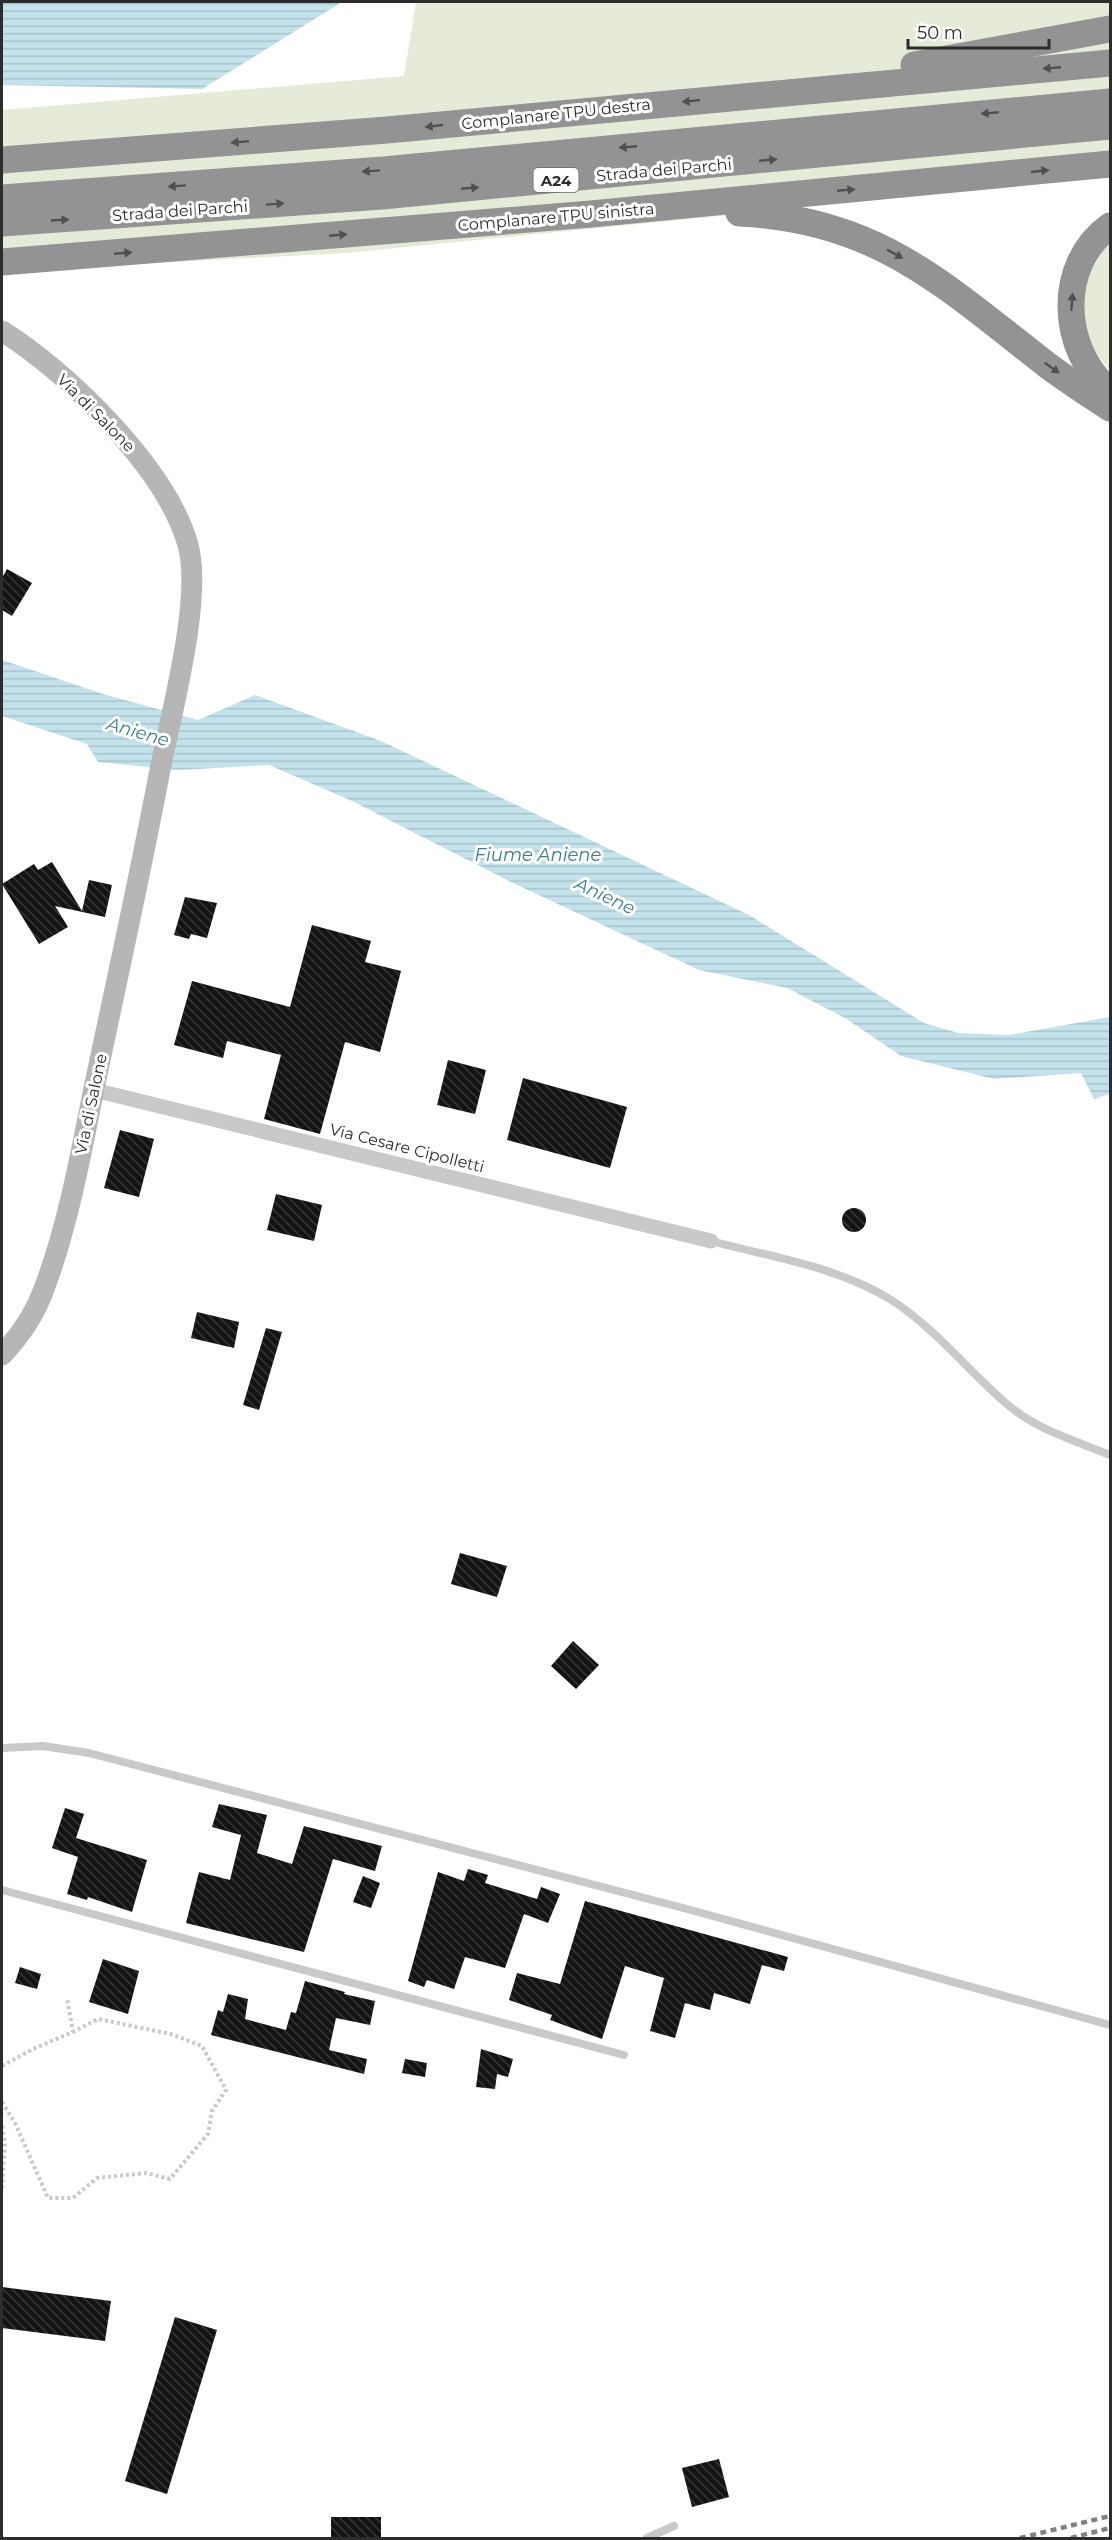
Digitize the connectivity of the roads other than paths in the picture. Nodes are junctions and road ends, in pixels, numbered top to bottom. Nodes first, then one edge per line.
1 (1110, 29) edge
2 (1110, 63) edge
3 (737, 96) junction
4 (1110, 102) edge
5 (1110, 126) edge
6 (2, 159) edge
7 (1110, 164) edge
8 (2, 198) edge
9 (591, 214) junction
10 (2, 223) edge
11 (1110, 226) edge
12 (2, 262) edge
13 (2, 331) edge
14 (1110, 391) edge
15 (1110, 408) edge
16 (94, 1090) junction
17 (711, 1241) joint
18 (2, 1355) edge
19 (1110, 1455) edge
20 (2, 1748) edge
21 (2, 1890) edge
22 (1110, 2025) edge
23 (624, 2055) dead end
24 (674, 2526) dead end
25 (648, 2538) edge

1 - 3 highway
2 -> 3 highway, Complanare TPU destra
3 -> 6 highway, Complanare TPU destra
4 -> 8 highway, Strada dei Parchi / A24
10 -> 5 highway, Strada dei Parchi / A24
9 -> 7 highway, Complanare TPU sinistra
12 -> 9 highway, Complanare TPU sinistra
9 -> 15 highway
14 -> 11 highway
13 - 16 street, Via di Salone
16 - 17 street, Via Cesare Cipolletti
16 - 18 street, Via di Salone
17 - 19 lane
20 - 22 lane
21 - 23 lane
24 - 25 lane

